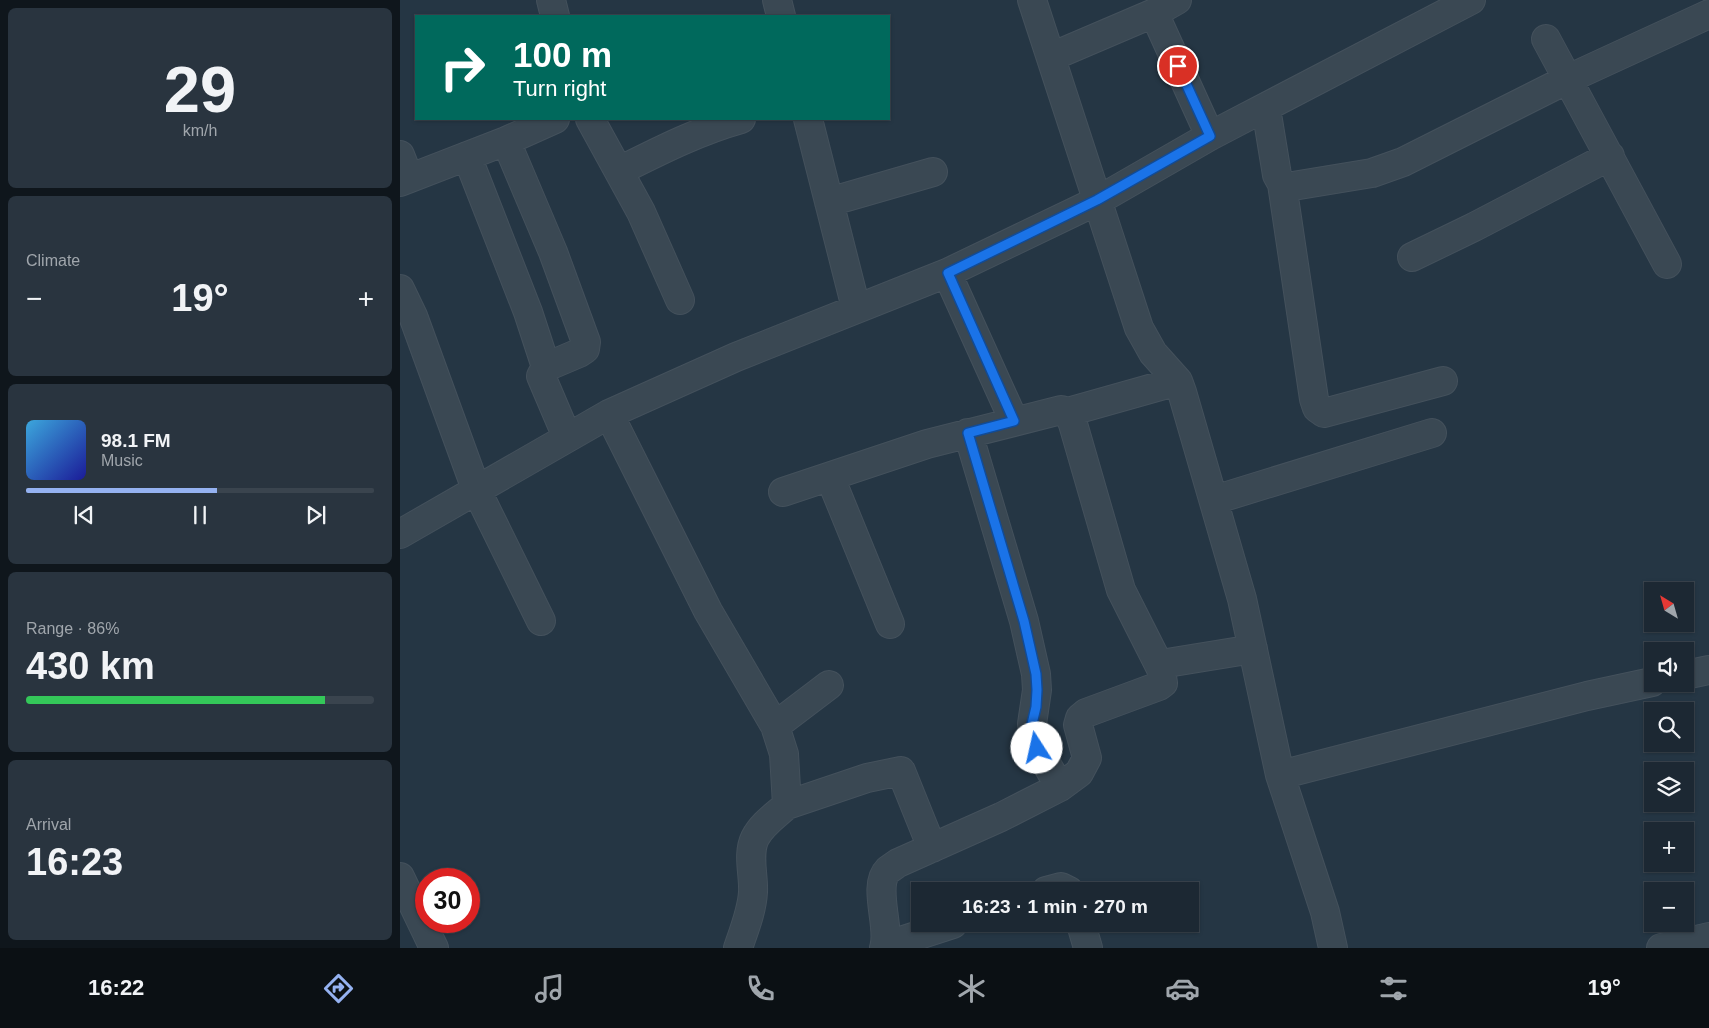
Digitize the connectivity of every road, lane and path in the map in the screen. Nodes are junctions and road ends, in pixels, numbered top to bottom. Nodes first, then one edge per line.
1 (551, 0) edge
2 (777, 0) edge
3 (1032, 0) edge
4 (1471, 0) edge
5 (1165, 7) edge
6 (1709, 14) edge
7 (555, 15) edge
8 (782, 15) edge
9 (1546, 39) dead end
10 (1050, 58) junction
11 (1568, 79) junction
12 (1266, 108) junction
13 (553, 120) edge
14 (591, 120) edge
15 (737, 120) edge
16 (808, 120) edge
17 (1210, 136) junction
18 (506, 141) junction
19 (467, 156) junction
20 (1610, 156) junction
21 (619, 171) junction
22 (403, 172) edge
23 (933, 172) dead end
24 (1282, 184) junction
25 (1097, 200) junction
26 (828, 202) junction
27 (1412, 257) dead end
28 (1667, 264) dead end
29 (948, 273) junction
30 (400, 289) edge
31 (680, 300) dead end
32 (856, 308) junction
33 (546, 366) junction
34 (1178, 381) junction
35 (1443, 381) dead end
36 (1068, 412) junction
37 (609, 414) junction
38 (1014, 421) junction
39 (1432, 432) dead end
40 (968, 433) junction
41 (566, 437) junction
42 (830, 477) junction
43 (476, 490) junction
44 (783, 492) dead end
45 (1214, 500) junction
46 (400, 534) edge
47 (541, 621) dead end
48 (890, 624) dead end
49 (1253, 649) junction
50 (1161, 669) junction
51 (1709, 670) edge
52 (1694, 673) edge
53 (1644, 684) edge
54 (829, 685) dead end
55 (775, 726) junction
56 (1280, 775) junction
57 (1060, 787) junction
58 (787, 805) junction
59 (932, 848) junction
60 (400, 877) edge
61 (929, 932) edge
62 (1083, 932) edge
63 (1709, 937) edge
64 (884, 947) edge
65 (1669, 947) edge
66 (434, 948) edge
67 (738, 948) edge
68 (1088, 948) edge
69 (1333, 948) edge

1 - 7 street
2 - 8 street
3 - 10 street
4 - 12 street
5 - 10 street
5 - 17 street
6 - 11 street
9 - 11 street
10 - 25 street
11 - 20 street
11 - 24 street
12 - 17 street
12 - 24 street
13 - 18 street
14 - 21 street
15 - 21 street
16 - 26 street
17 - 25 street
18 - 19 street
18 - 33 street
19 - 22 street
19 - 33 street
20 - 27 street
20 - 28 street
21 - 31 street
23 - 26 street
24 - 35 street
25 - 29 street
25 - 34 street
26 - 32 street
29 - 32 street
29 - 38 street
30 - 43 street
32 - 37 street
33 - 41 street
34 - 36 street
34 - 45 street
36 - 38 street
36 - 50 street
37 - 41 street
37 - 55 street
38 - 40 street
39 - 45 street
40 - 42 street
40 - 57 street
41 - 43 street
42 - 44 street
42 - 48 street
43 - 46 street
43 - 47 street
45 - 49 street
49 - 50 street
49 - 56 street
50 - 57 street
51 - 52 street
53 - 56 street
54 - 55 street
55 - 58 street
56 - 69 street
57 - 59 street
58 - 59 street
58 - 67 street
59 - 64 street
60 - 66 street
61 - 64 street
62 - 68 street
63 - 65 street

